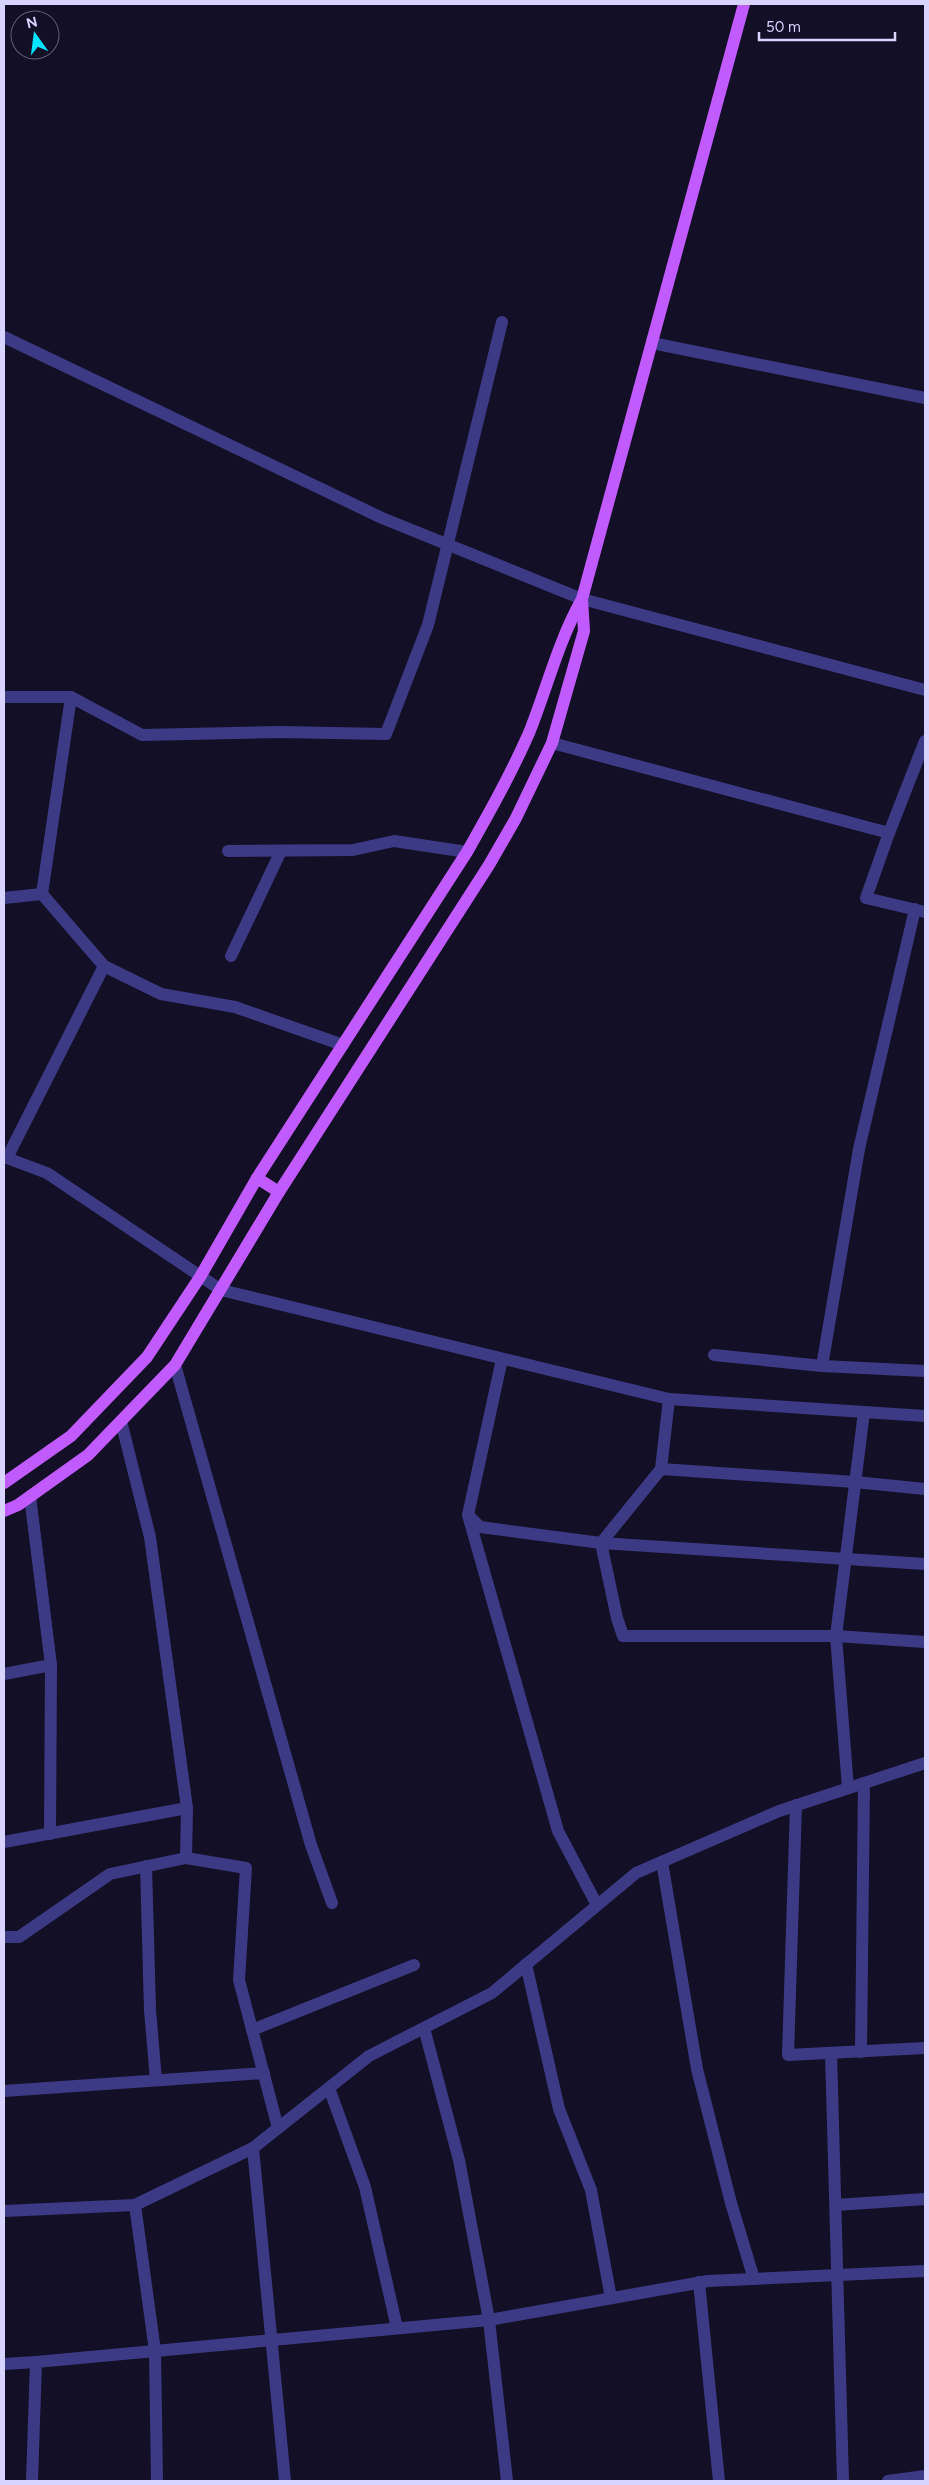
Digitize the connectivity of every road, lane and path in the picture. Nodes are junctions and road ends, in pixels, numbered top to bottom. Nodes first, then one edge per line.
1 (744, 4) edge
2 (502, 322) dead end
3 (4, 337) edge
4 (652, 343) junction
5 (925, 398) edge
6 (449, 545) junction
7 (582, 599) junction
8 (925, 690) edge
9 (4, 697) edge
10 (71, 697) junction
11 (925, 742) edge
12 (552, 743) junction
13 (889, 833) junction
14 (228, 851) dead end
15 (281, 851) junction
16 (467, 852) junction
17 (42, 894) junction
18 (4, 898) edge
19 (920, 911) edge
20 (231, 956) dead end
21 (104, 966) junction
22 (343, 1045) junction
23 (5, 1157) edge
24 (257, 1178) junction
25 (279, 1192) junction
26 (200, 1277) junction
27 (221, 1290) junction
28 (714, 1355) dead end
29 (502, 1359) junction
30 (175, 1365) junction
31 (822, 1366) junction
32 (925, 1371) edge
33 (668, 1400) junction
34 (864, 1412) junction
35 (925, 1416) edge
36 (121, 1421) junction
37 (661, 1470) junction
38 (4, 1482) edge
39 (855, 1482) junction
40 (925, 1490) edge
41 (30, 1496) junction
42 (4, 1511) edge
43 (468, 1515) junction
44 (601, 1543) junction
45 (846, 1560) junction
46 (925, 1564) edge
47 (836, 1636) junction
48 (925, 1642) edge
49 (51, 1666) junction
50 (4, 1674) edge
51 (925, 1763) edge
52 (864, 1783) junction
53 (848, 1788) junction
54 (796, 1805) junction
55 (187, 1808) junction
56 (50, 1834) junction
57 (4, 1842) edge
58 (186, 1858) junction
59 (662, 1862) junction
60 (146, 1866) junction
61 (332, 1903) dead end
62 (597, 1905) junction
63 (4, 1937) edge
64 (526, 1964) junction
65 (414, 1965) dead end
66 (424, 2028) junction
67 (252, 2030) junction
68 (925, 2048) edge
69 (861, 2052) junction
70 (831, 2053) junction
71 (264, 2074) junction
72 (156, 2080) junction
73 (329, 2088) junction
74 (4, 2091) edge
75 (278, 2128) junction
76 (253, 2148) junction
77 (925, 2200) edge
78 (135, 2205) junction
79 (836, 2205) junction
80 (4, 2211) edge
81 (925, 2271) edge
82 (838, 2275) junction
83 (754, 2279) junction
84 (699, 2282) junction
85 (611, 2298) junction
86 (489, 2320) junction
87 (397, 2328) junction
88 (273, 2340) junction
89 (155, 2351) junction
90 (36, 2362) junction
91 (4, 2364) edge
92 (925, 2476) edge
93 (32, 2481) edge
94 (156, 2481) edge
95 (285, 2481) edge
96 (507, 2481) edge
97 (719, 2481) edge
98 (843, 2481) edge
99 (890, 2481) edge

1 - 4 main road
2 - 6 street
3 - 6 street
4 - 5 street
4 - 7 main road
6 - 7 street
6 - 10 street
7 - 8 street
7 - 12 main road
7 - 16 main road
9 - 10 street
10 - 17 street
11 - 13 street
12 - 13 street
12 - 25 main road
13 - 19 street
14 - 15 street
15 - 16 street
15 - 20 street
16 - 22 main road
17 - 18 street
17 - 21 street
19 - 31 street
21 - 22 street
21 - 23 street
22 - 24 main road
23 - 26 street
24 - 25 main road
24 - 26 main road
25 - 27 main road
26 - 27 street
26 - 38 main road
27 - 29 street
27 - 30 main road
28 - 31 street
29 - 33 street
29 - 43 street
30 - 36 main road
30 - 61 street
31 - 32 street
33 - 34 street
33 - 37 street
34 - 35 street
34 - 39 street
36 - 41 main road
36 - 55 street
37 - 39 street
37 - 44 street
39 - 40 street
39 - 45 street
41 - 42 main road
41 - 49 street
43 - 44 street
43 - 62 street
44 - 45 street
44 - 47 street
45 - 46 street
45 - 47 street
47 - 48 street
47 - 53 street
49 - 50 street
49 - 56 street
51 - 52 street
52 - 53 street
52 - 69 street
53 - 54 street
54 - 59 street
54 - 70 street
55 - 56 street
55 - 58 street
56 - 57 street
58 - 60 street
58 - 67 street
59 - 62 street
59 - 83 street
60 - 63 street
60 - 72 street
62 - 64 street
64 - 66 street
64 - 85 street
65 - 67 street
66 - 73 street
66 - 86 street
67 - 71 street
68 - 69 street
69 - 70 street
70 - 79 street
71 - 72 street
71 - 75 street
72 - 74 street
73 - 75 street
73 - 87 street
75 - 76 street
76 - 78 street
76 - 88 street
77 - 79 street
78 - 80 street
78 - 89 street
79 - 82 street
81 - 82 street
82 - 83 street
82 - 98 street
83 - 84 street
84 - 85 street
84 - 97 street
85 - 86 street
86 - 87 street
86 - 96 street
87 - 88 street
88 - 89 street
88 - 95 street
89 - 90 street
89 - 94 street
90 - 91 street
90 - 93 street
92 - 99 street

